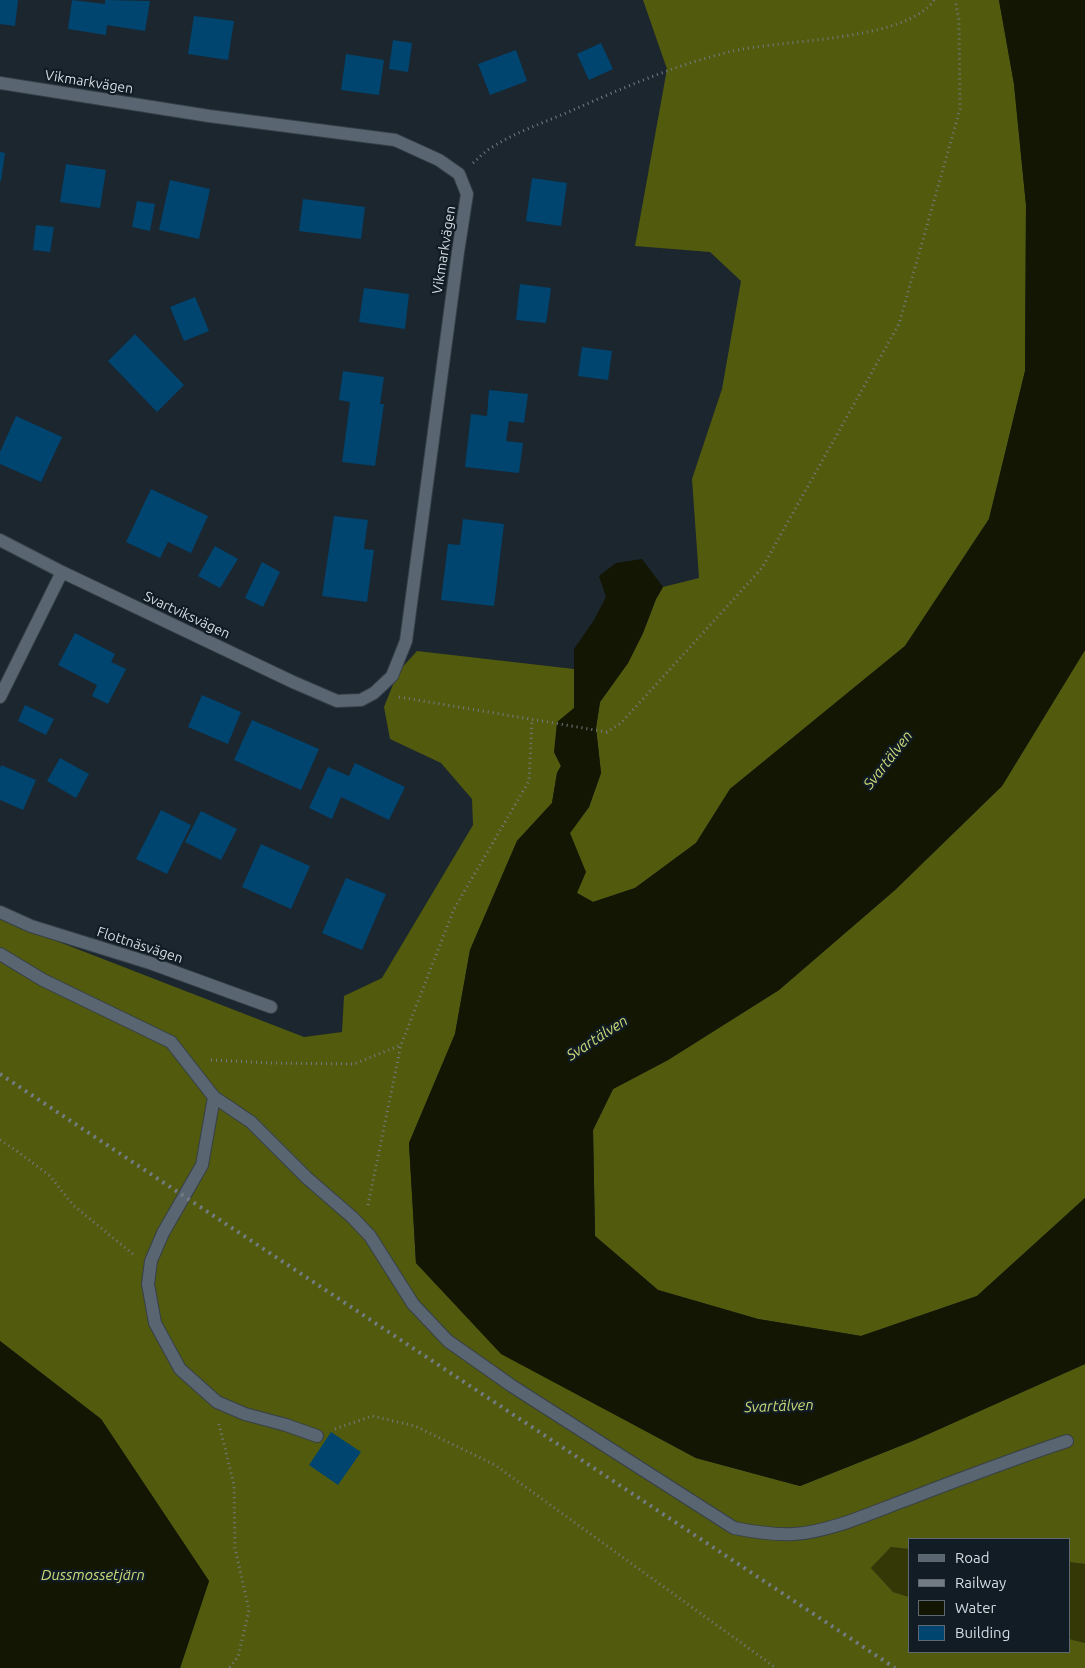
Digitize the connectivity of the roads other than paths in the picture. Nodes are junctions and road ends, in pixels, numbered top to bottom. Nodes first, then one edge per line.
1 (0, 83) edge
2 (0, 540) edge
3 (62, 572) junction
4 (370, 695) joint
5 (0, 697) edge
6 (0, 912) edge
7 (0, 954) edge
8 (271, 1007) dead end
9 (214, 1097) junction
10 (317, 1436) road end
11 (1068, 1441) dead end

1 - 4 street, Vikmarkvägen
2 - 3 street, Svartviksvägen
3 - 4 street, Svartviksvägen
3 - 5 street
6 - 8 street, Flottnäsvägen
7 - 9 street
9 - 10 street
9 - 11 street

